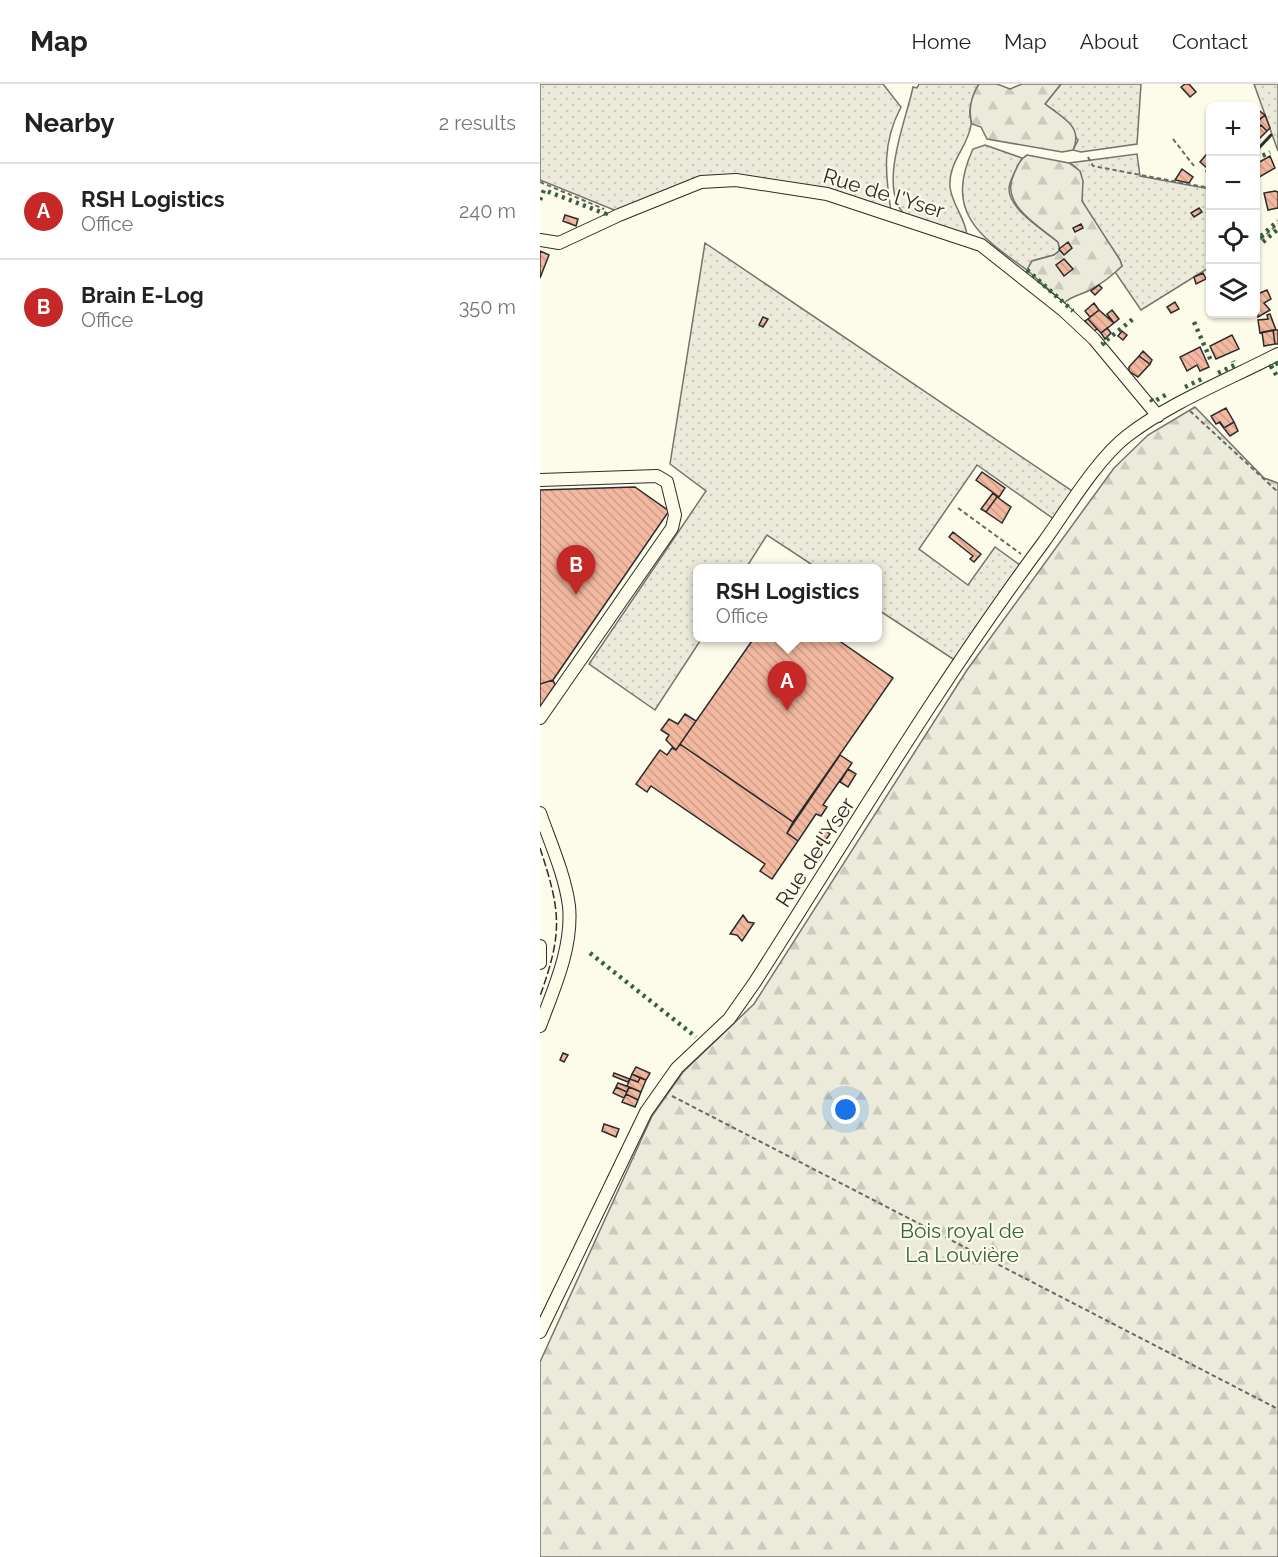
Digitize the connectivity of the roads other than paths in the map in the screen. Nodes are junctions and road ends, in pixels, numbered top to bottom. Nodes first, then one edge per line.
1 (540, 240) edge
2 (1278, 354) edge
3 (1158, 416) junction
4 (540, 480) edge
5 (540, 718) edge
6 (540, 813) edge
7 (540, 946) edge
8 (540, 963) edge
9 (540, 1026) edge
10 (540, 1332) edge

1 - 3 street, Rue de l'Yser
2 - 3 street, Rue de l'Yser
3 - 10 street, Rue de l'Yser
4 - 5 street
6 - 9 street
7 - 8 street

